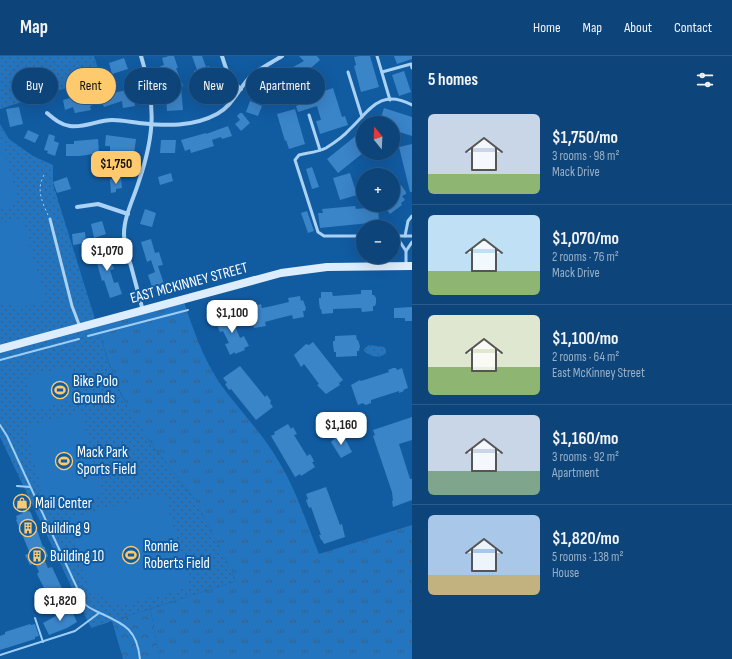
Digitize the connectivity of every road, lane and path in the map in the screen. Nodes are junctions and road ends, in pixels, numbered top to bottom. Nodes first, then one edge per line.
1 (141, 56) edge
2 (222, 56) edge
3 (282, 56) edge
4 (377, 56) edge
5 (412, 68) edge
6 (348, 72) dead end
7 (382, 72) junction
8 (241, 89) junction
9 (390, 100) junction
10 (412, 105) edge
11 (47, 113) dead end
12 (309, 115) dead end
13 (362, 116) edge
14 (363, 116) edge
15 (152, 124) junction
16 (356, 124) edge
17 (320, 150) junction
18 (44, 175) dead end
19 (77, 208) dead end
20 (128, 214) junction
21 (412, 216) edge
22 (50, 219) joint
23 (356, 236) edge
24 (400, 236) edge
25 (405, 236) junction
26 (412, 236) edge
27 (412, 242) edge
28 (400, 244) edge
29 (406, 251) junction
30 (409, 266) edge
31 (143, 310) junction
32 (80, 328) junction
33 (0, 349) edge

1 - 15 street
2 - 8 street
3 - 8 street
4 - 7 lane
5 - 7 lane
6 - 13 lane
7 - 9 lane
8 - 15 street
9 - 10 lane
9 - 14 lane
11 - 15 street
12 - 17 lane
15 - 20 street
16 - 17 lane
17 - 23 lane
18 - 22 path
19 - 20 street
20 - 31 street
21 - 25 lane
22 - 32 lane
24 - 25 lane
25 - 26 lane
27 - 29 lane
28 - 29 lane
29 - 30 lane
30 - 31 main road, EAST MCKINNEY STREET
31 - 32 main road, EAST MCKINNEY STREET
32 - 33 main road, EAST MCKINNEY STREET

